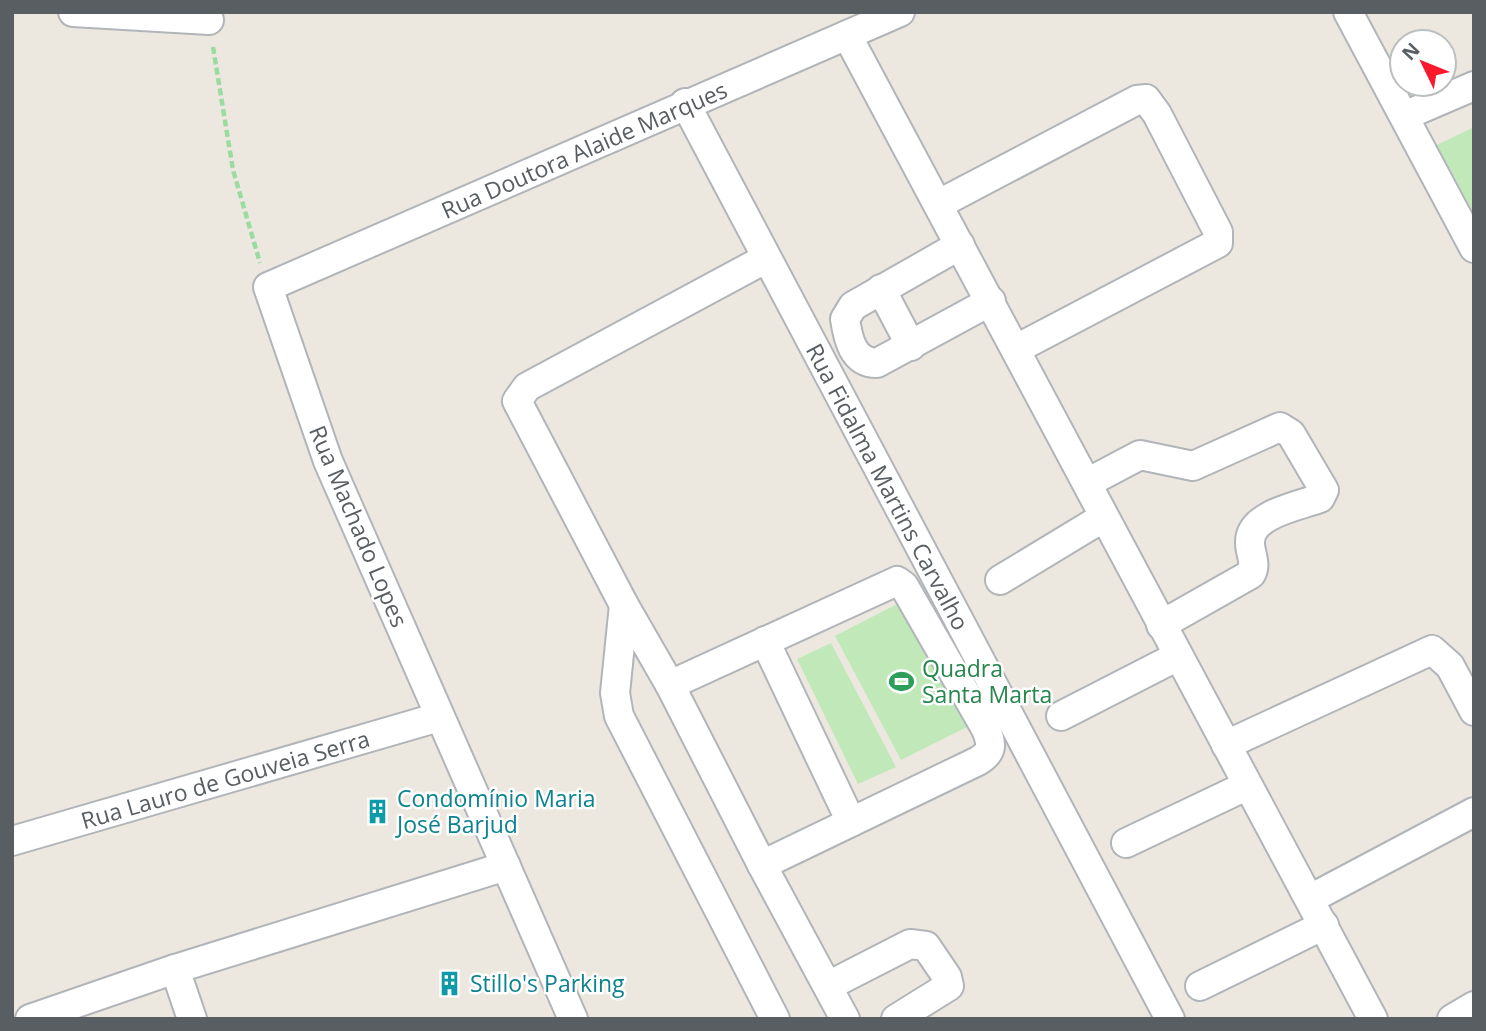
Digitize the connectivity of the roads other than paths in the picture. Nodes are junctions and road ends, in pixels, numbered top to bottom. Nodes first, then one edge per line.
1 (73, 12) edge
2 (900, 12) edge
3 (1348, 12) edge
4 (209, 20) road end
5 (847, 35) junction
6 (1474, 86) edge
7 (685, 103) junction
8 (1404, 116) junction
9 (939, 204) junction
10 (960, 245) junction
11 (1474, 248) edge
12 (765, 259) junction
13 (268, 287) joint
14 (881, 289) junction
15 (991, 301) junction
16 (911, 346) junction
17 (1016, 349) junction
18 (1087, 483) junction
19 (1104, 517) junction
20 (1000, 580) dead end
21 (624, 606) junction
22 (1161, 625) junction
23 (765, 641) junction
24 (1178, 656) junction
25 (670, 685) junction
26 (1474, 711) edge
27 (1061, 716) dead end
28 (439, 717) junction
29 (1226, 744) junction
30 (1246, 786) junction
31 (1474, 812) edge
32 (851, 822) junction
33 (12, 841) edge
34 (1126, 843) dead end
35 (762, 865) junction
36 (506, 866) junction
37 (1310, 899) junction
38 (1324, 925) junction
39 (174, 969) junction
40 (828, 986) junction
41 (1200, 986) dead end
42 (1474, 1006) edge
43 (30, 1019) edge
44 (192, 1019) edge
45 (573, 1019) edge
46 (775, 1019) edge
47 (845, 1019) edge
48 (896, 1019) edge
49 (1170, 1019) edge
50 (1373, 1019) edge
51 (1452, 1019) edge

1 - 4 street
2 - 5 street, Rua Doutora Alaide Marques
3 - 8 street
5 - 7 street, Rua Doutora Alaide Marques
5 - 9 street
6 - 8 street
7 - 12 street, Rua Fidalma Martins Carvalho
7 - 13 street, Rua Doutora Alaide Marques
8 - 11 street
9 - 10 street
9 - 17 street
10 - 14 street
10 - 15 street
12 - 21 street
12 - 49 street, Rua Fidalma Martins Carvalho
13 - 28 street, Rua Machado Lopes
14 - 16 street
14 - 16 street
15 - 16 street
15 - 17 street
17 - 18 street
18 - 19 street
18 - 22 street
19 - 20 street
19 - 22 street
21 - 25 street
21 - 46 street
22 - 24 street
23 - 25 street
23 - 32 street
23 - 32 street
24 - 27 street
24 - 29 street
25 - 35 street
26 - 29 street
28 - 33 street, Rua Lauro de Gouveia Serra
28 - 36 street, Rua Machado Lopes
29 - 30 street
30 - 34 street
30 - 37 street
31 - 37 street
32 - 35 street
35 - 40 street
36 - 39 street
36 - 45 street, Rua Machado Lopes
37 - 38 street
38 - 41 street
38 - 50 street
39 - 43 street
39 - 44 street
40 - 47 street
40 - 48 street
42 - 51 street

